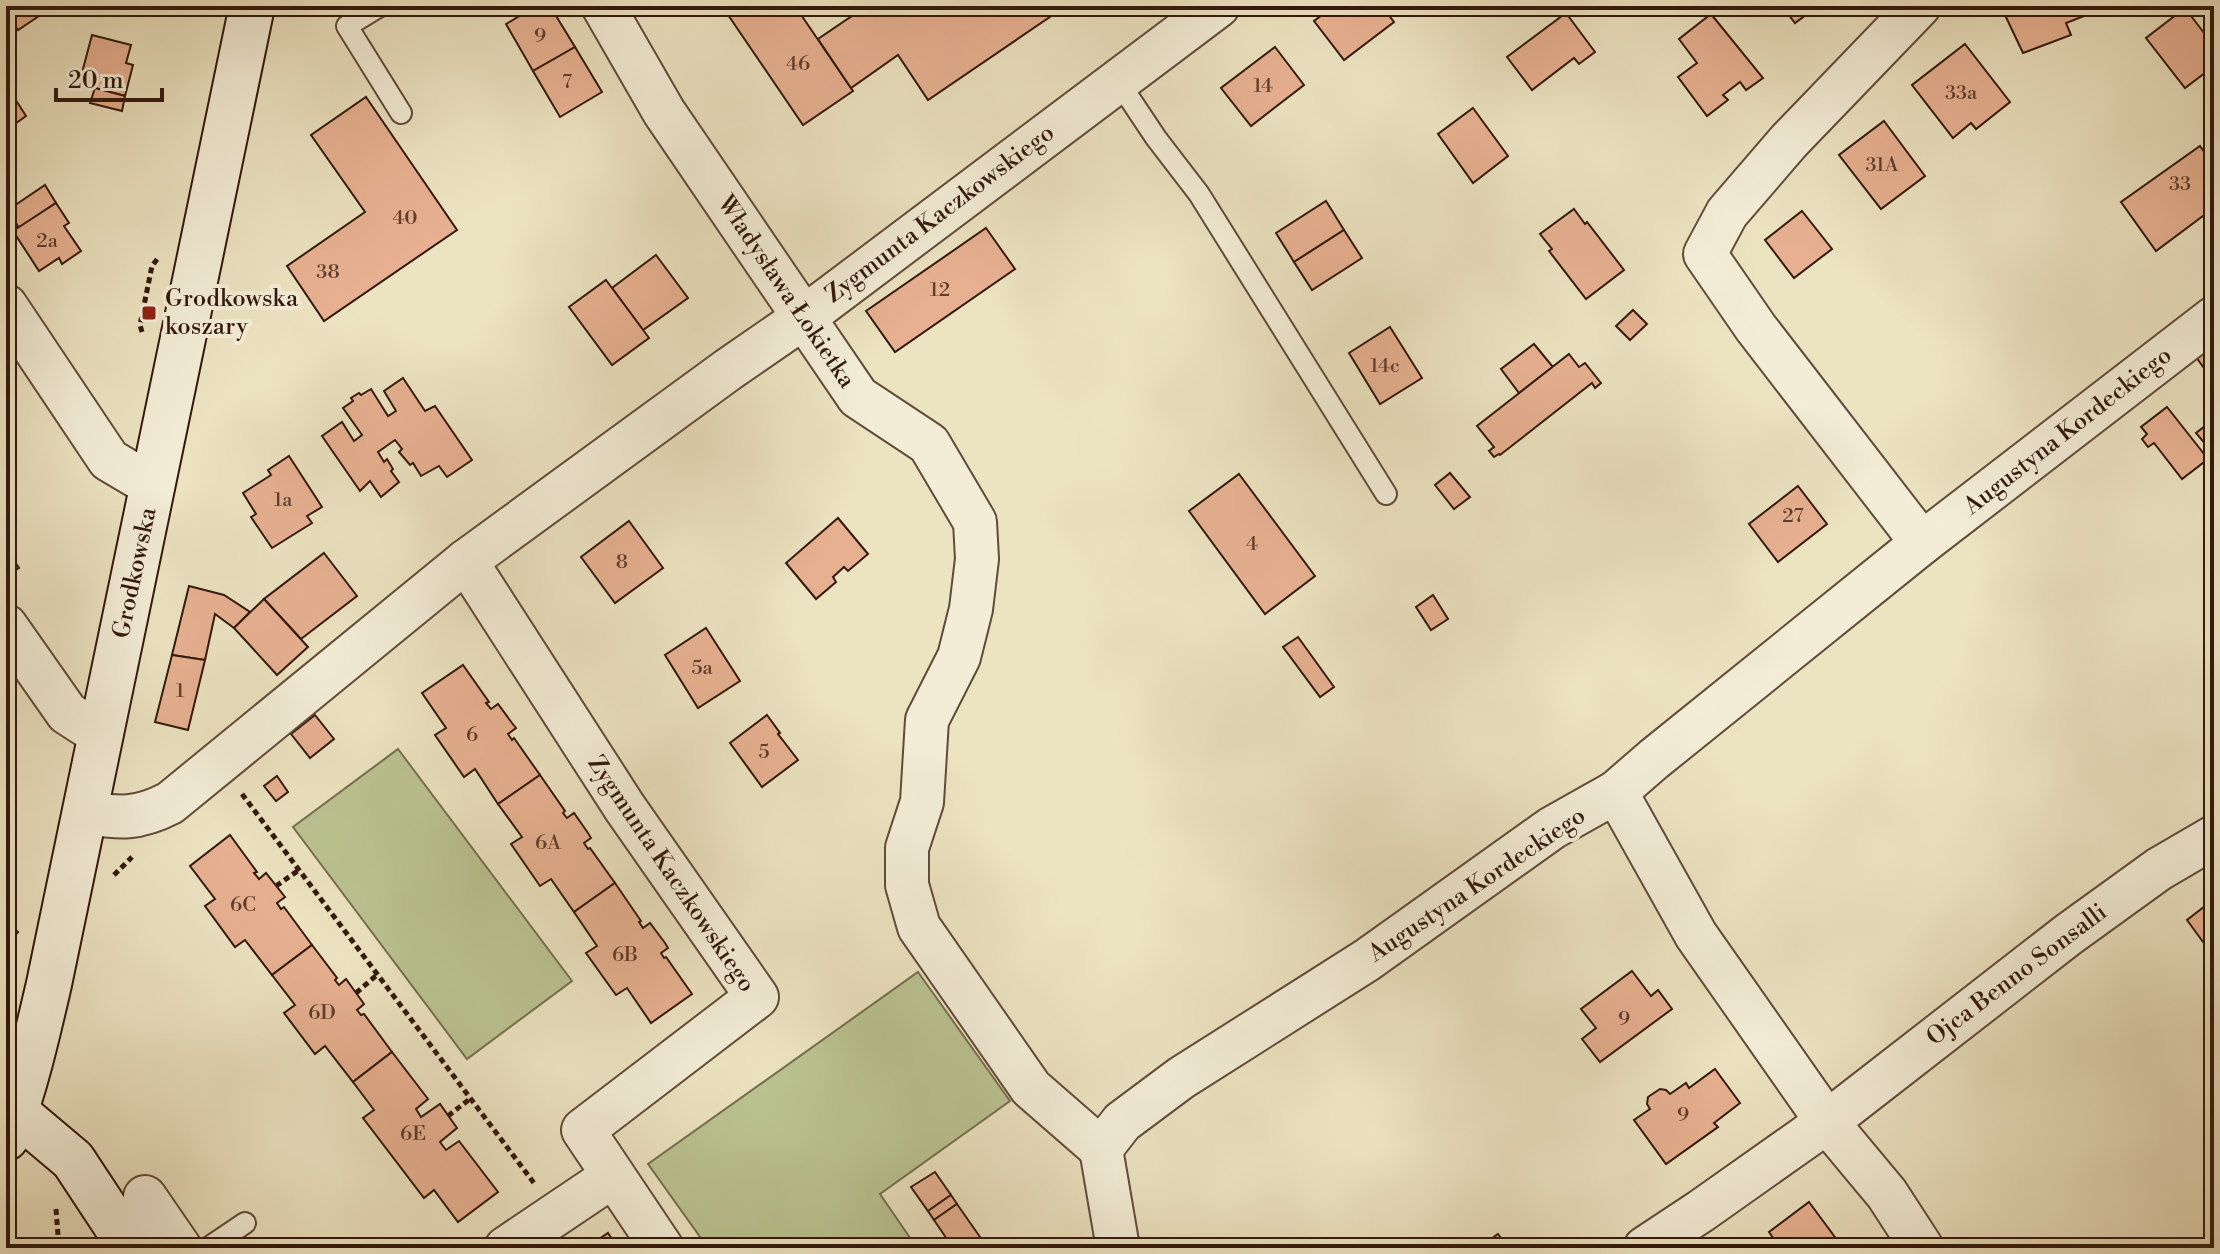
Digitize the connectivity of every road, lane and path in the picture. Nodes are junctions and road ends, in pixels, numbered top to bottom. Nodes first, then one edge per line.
1 (252, 6) edge
2 (380, 6) edge
3 (603, 6) edge
4 (1218, 6) edge
5 (1919, 6) edge
6 (1118, 81) junction
7 (401, 113) dead end
8 (6, 306) edge
9 (803, 318) junction
10 (2214, 318) edge
11 (153, 486) junction
12 (1386, 494) dead end
13 (1922, 543) junction
14 (466, 561) junction
15 (6, 626) edge
16 (101, 735) junction
17 (233, 782) dead end
18 (1616, 792) junction
19 (85, 813) junction
20 (2214, 837) edge
21 (137, 853) dead end
22 (299, 870) junction
23 (110, 881) dead end
24 (276, 886) dead end
25 (6, 923) edge
26 (6, 941) edge
27 (378, 974) junction
28 (356, 993) dead end
29 (471, 1098) junction
30 (448, 1116) dead end
31 (9, 1119) edge
32 (1827, 1122) junction
33 (1101, 1149) junction
34 (613, 1176) junction
35 (145, 1197) dead end
36 (558, 1214) junction
37 (245, 1223) dead end
38 (131, 1248) edge
39 (180, 1248) edge
40 (208, 1248) edge
41 (506, 1248) edge
42 (662, 1248) edge
43 (1118, 1248) edge
44 (1645, 1248) edge
45 (1922, 1248) edge

1 - 11 main road, Grodkowska
2 - 7 lane
3 - 9 street, Władysława Łokietka
4 - 6 street, Zygmunta Kaczkowskiego
5 - 13 street
6 - 9 street, Zygmunta Kaczkowskiego
6 - 12 lane
8 - 11 street
9 - 14 street, Zygmunta Kaczkowskiego
9 - 33 street, Władysława Łokietka
10 - 13 street, Augustyna Kordeckiego
11 - 16 main road, Grodkowska
13 - 18 street, Augustyna Kordeckiego
14 - 19 street, Zygmunta Kaczkowskiego
14 - 34 street, Zygmunta Kaczkowskiego
15 - 16 street
16 - 19 main road, Grodkowska
17 - 22 path
18 - 32 street
18 - 33 street, Augustyna Kordeckiego
19 - 31 main road, Grodkowska
20 - 32 street, Ojca Benno Sonsalli
21 - 23 path
22 - 24 path
22 - 27 path
25 - 26 path
27 - 28 path
27 - 29 path
29 - 30 path
29 - 36 path
31 - 38 main road
32 - 44 street, Ojca Benno Sonsalli
32 - 45 street
33 - 43 street
34 - 36 street
34 - 42 street, Zygmunta Kaczkowskiego
35 - 39 street
36 - 41 street
37 - 40 lane

